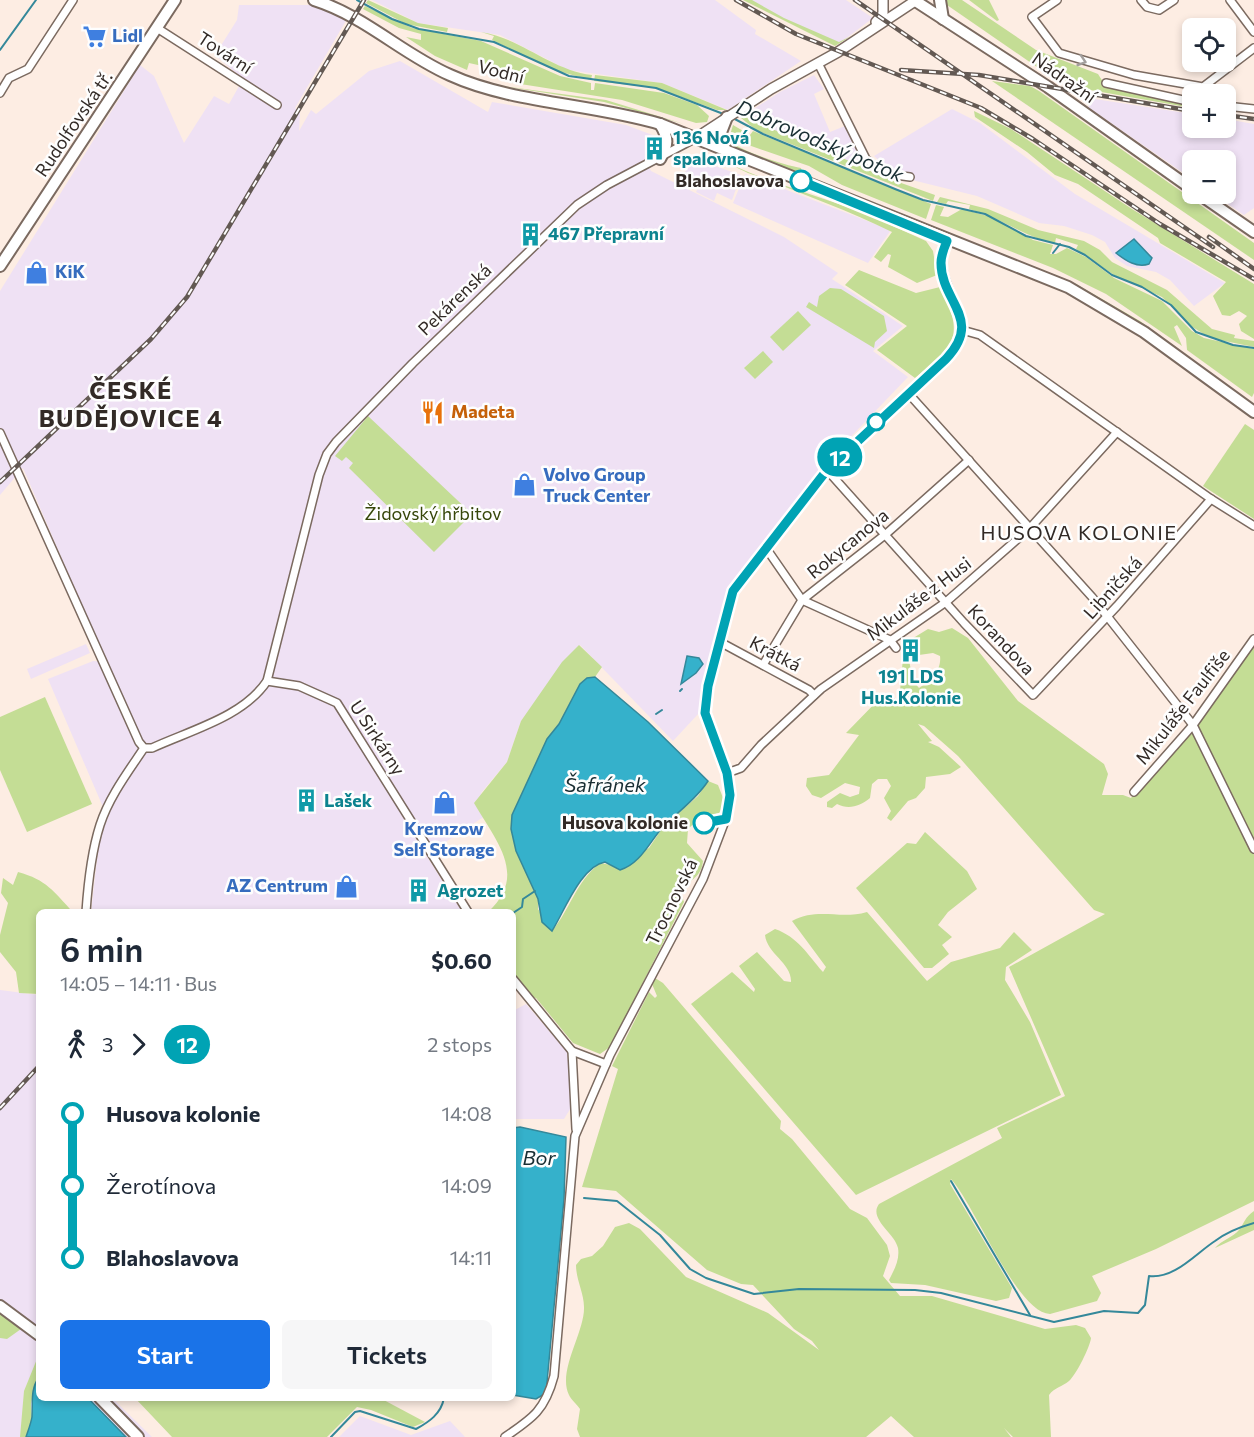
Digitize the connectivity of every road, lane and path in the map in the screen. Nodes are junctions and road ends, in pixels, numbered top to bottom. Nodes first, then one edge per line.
1 (73, 0) edge
2 (174, 0) edge
3 (314, 0) edge
4 (883, 0) edge
5 (915, 0) edge
6 (940, 0) edge
7 (1057, 0) edge
8 (1141, 0) edge
9 (1174, 0) edge
10 (1230, 0) edge
11 (943, 19) junction
12 (157, 28) junction
13 (866, 32) junction
14 (1254, 32) edge
15 (1254, 48) edge
16 (818, 63) junction
17 (1157, 80) junction
18 (1106, 83) dead end
19 (0, 93) edge
20 (1153, 94) junction
21 (1182, 100) edge
22 (277, 105) dead end
23 (1236, 107) edge
24 (1254, 109) edge
25 (725, 119) junction
26 (660, 124) junction
27 (696, 138) junction
28 (725, 149) junction
29 (660, 159) junction
30 (910, 177) dead end
31 (1182, 182) edge
32 (1213, 204) edge
33 (1254, 232) edge
34 (947, 241) junction
35 (0, 266) edge
36 (962, 330) junction
37 (908, 393) junction
38 (1254, 412) edge
39 (1117, 432) junction
40 (0, 433) edge
41 (969, 460) junction
42 (827, 470) junction
43 (1211, 499) junction
44 (1254, 526) edge
45 (1030, 528) junction
46 (886, 534) junction
47 (766, 548) junction
48 (801, 600) junction
49 (946, 602) junction
50 (1107, 617) junction
51 (1254, 639) edge
52 (890, 640) junction
53 (720, 642) junction
54 (896, 648) dead end
55 (763, 665) junction
56 (267, 681) junction
57 (814, 695) junction
58 (1034, 695) joint
59 (1193, 725) junction
60 (144, 748) junction
61 (727, 773) junction
62 (1134, 792) dead end
63 (1254, 849) edge
64 (86, 909) edge
65 (466, 909) edge
66 (516, 983) edge
67 (572, 1051) junction
68 (606, 1065) junction
69 (575, 1136) junction
70 (0, 1306) edge
71 (36, 1333) edge
72 (103, 1401) edge
73 (138, 1437) edge
74 (505, 1437) edge

1 - 19 street
2 - 12 main road, Rudolfovská tř.
3 - 26 main road, Vodní
4 - 13 street
5 - 11 main road, Nádražní
5 - 13 street, Pekárenská
6 - 11 main road
7 -> 17 street, Nádražní
8 - 9 street
10 - 14 street
11 - 31 main road, Nádražní
12 - 22 street, Tovární
12 - 35 main road, Rudolfovská tř.
13 - 16 street, Pekárenská
15 - 17 street, Nádražní
16 - 25 street, Pekárenská
16 - 30 street
17 - 20 street
18 - 20 street, Nádražní
20 - 21 street, Nádražní
23 - 24 street
25 - 27 street, Pekárenská
25 - 28 main road
26 - 27 main road, Vodní
26 - 29 main road
27 - 28 main road
27 - 29 street, Pekárenská
28 - 34 main road
29 - 56 street, Pekárenská
32 - 33 main road
34 - 36 street
34 - 38 main road
36 - 37 street, Trocnovská
36 - 39 street
37 - 41 street
37 - 42 street, Trocnovská
39 - 43 street
39 - 45 street, Mikuláše z Husi
40 - 60 street
41 - 45 street
41 - 46 street, Rokycanova
42 - 46 street, Korandova
42 - 47 street, Trocnovská
43 - 44 street
43 - 50 street, Libničská
45 - 49 street, Mikuláše z Husi
45 - 50 street
46 - 48 street, Rokycanova
46 - 49 street, Korandova
47 - 48 street
47 - 53 street, Trocnovská
48 - 52 street
48 - 55 street, Rokycanova
49 - 52 street, Mikuláše z Husi
49 - 58 street, Korandova
50 - 58 street, Libničská
50 - 59 street
51 - 59 street, Mikuláše Faulfiše
52 - 54 street
52 - 57 street, Mikuláše z Husi
53 - 55 street, Krátká
53 - 61 street, Trocnovská
55 - 57 street, Krátká
56 - 60 street
56 - 65 street, U Sirkárny
57 - 61 street, Mikuláše z Husi
59 - 62 street, Mikuláše Faulfiše
59 - 63 street
60 - 64 street
61 - 68 street, Trocnovská
66 - 67 street
67 - 68 street
67 - 69 street
68 - 69 street, Trocnovská
69 - 74 street, Trocnovská
70 - 71 main road
72 - 73 main road

